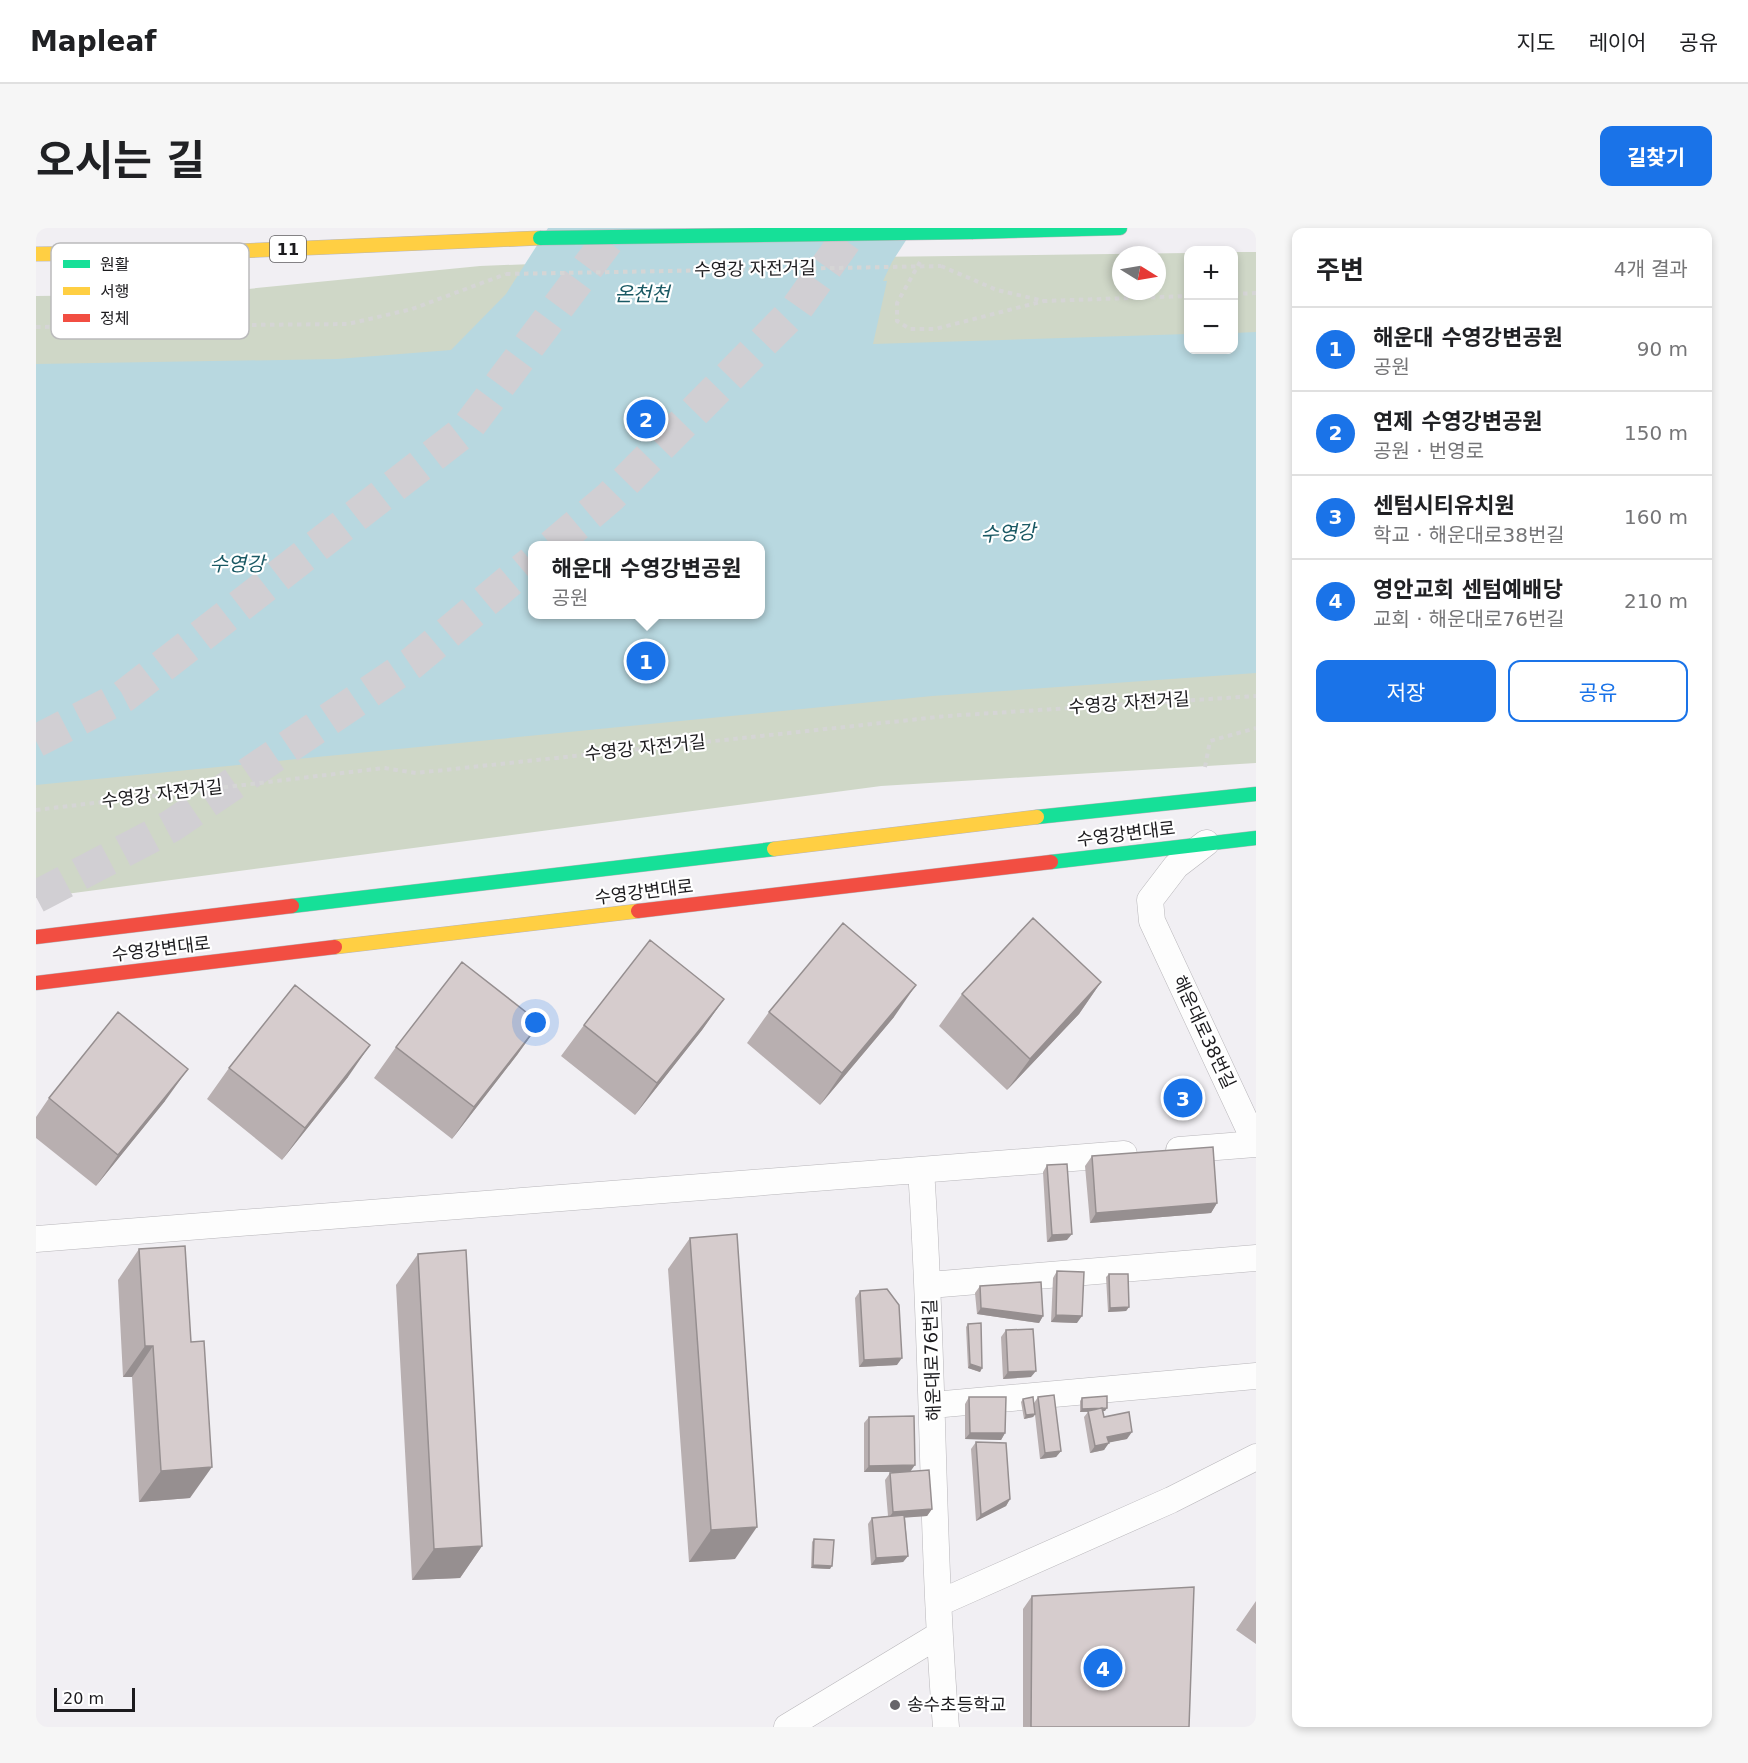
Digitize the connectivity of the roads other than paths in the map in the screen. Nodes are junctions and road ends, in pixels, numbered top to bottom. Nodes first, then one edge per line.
1 (1120, 228) edge
2 (249, 250) edge
3 (36, 254) edge
4 (51, 254) edge
5 (51, 264) edge
6 (36, 265) edge
7 (1256, 783) edge
8 (1256, 794) edge
9 (1199, 798) junction
10 (1256, 838) edge
11 (1206, 843) junction
12 (1256, 852) edge
13 (36, 938) edge
14 (36, 983) edge
15 (1256, 1144) edge
16 (921, 1170) junction
17 (36, 1239) edge
18 (1256, 1258) edge
19 (929, 1285) junction
20 (1256, 1376) edge
21 (933, 1406) junction
22 (1256, 1457) edge
23 (939, 1603) junction
24 (939, 1635) junction
25 (787, 1727) edge
26 (946, 1727) edge

1 - 2 main road, 11, bridge
3 - 4 main road, 11
5 - 6 main road
7 - 9 street
8 - 9 main road
9 - 13 main road
10 - 11 main road, 수영강변대로
11 - 12 street
11 - 14 main road, 수영강변대로
11 - 15 street, 해운대로38번길
15 - 16 street
16 - 17 street
16 - 19 street
18 - 19 street, 해운대로76번길
19 - 21 street, 해운대로76번길
20 - 21 street
21 - 23 street, 해운대로76번길
22 - 23 street
23 - 24 street, 해운대로76번길
24 - 25 street
24 - 26 street, 해운대로76번길

